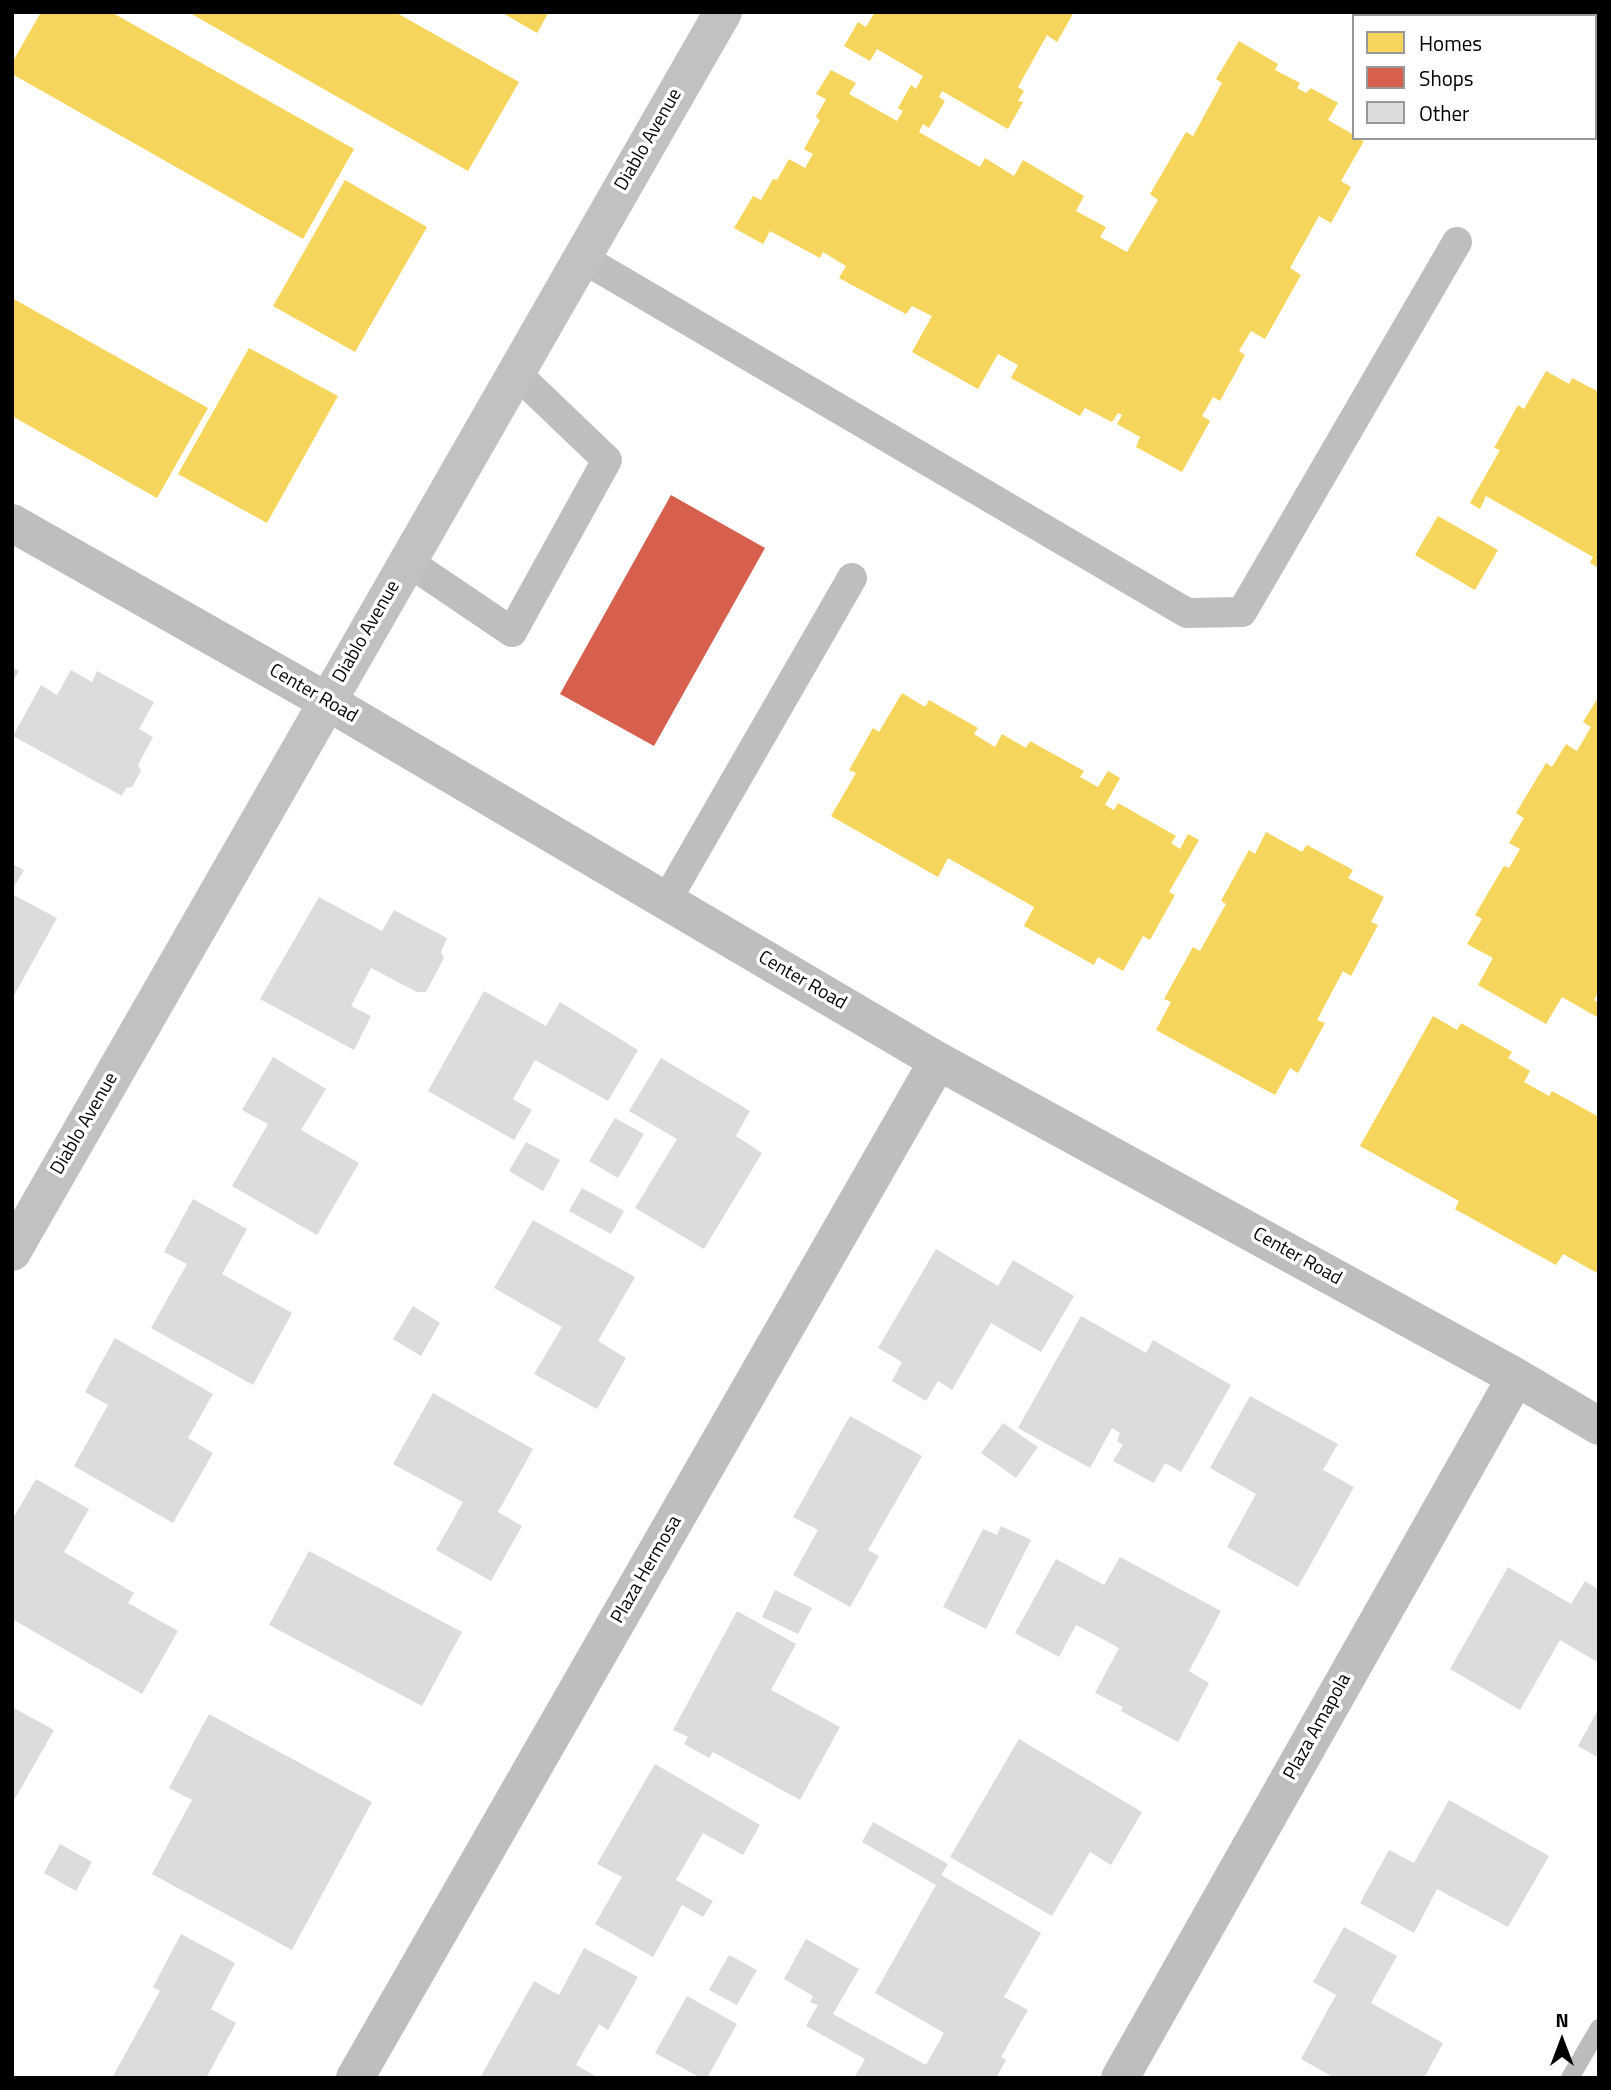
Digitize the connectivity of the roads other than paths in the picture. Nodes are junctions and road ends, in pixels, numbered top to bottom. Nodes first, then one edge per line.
1 (723, 12) edge
2 (1457, 242) dead end
3 (582, 258) junction
4 (516, 373) junction
5 (12, 523) edge
6 (407, 561) junction
7 (852, 578) dead end
8 (328, 702) junction
9 (666, 901) junction
10 (939, 1061) junction
11 (12, 1252) edge
12 (1516, 1377) junction
13 (1599, 1426) edge
14 (355, 2078) edge
15 (1120, 2078) edge

1 - 3 street, Diablo Avenue
2 - 3 lane
3 - 4 street, Diablo Avenue
4 - 6 street, Diablo Avenue
4 - 6 lane
5 - 8 street, Center Road
6 - 8 street, Diablo Avenue
7 - 9 lane
8 - 9 street, Center Road
8 - 11 street, Diablo Avenue
9 - 10 street, Center Road
10 - 12 street, Center Road
10 - 14 street, Plaza Hermosa
12 - 13 street, Center Road
12 - 15 street, Plaza Amapola

